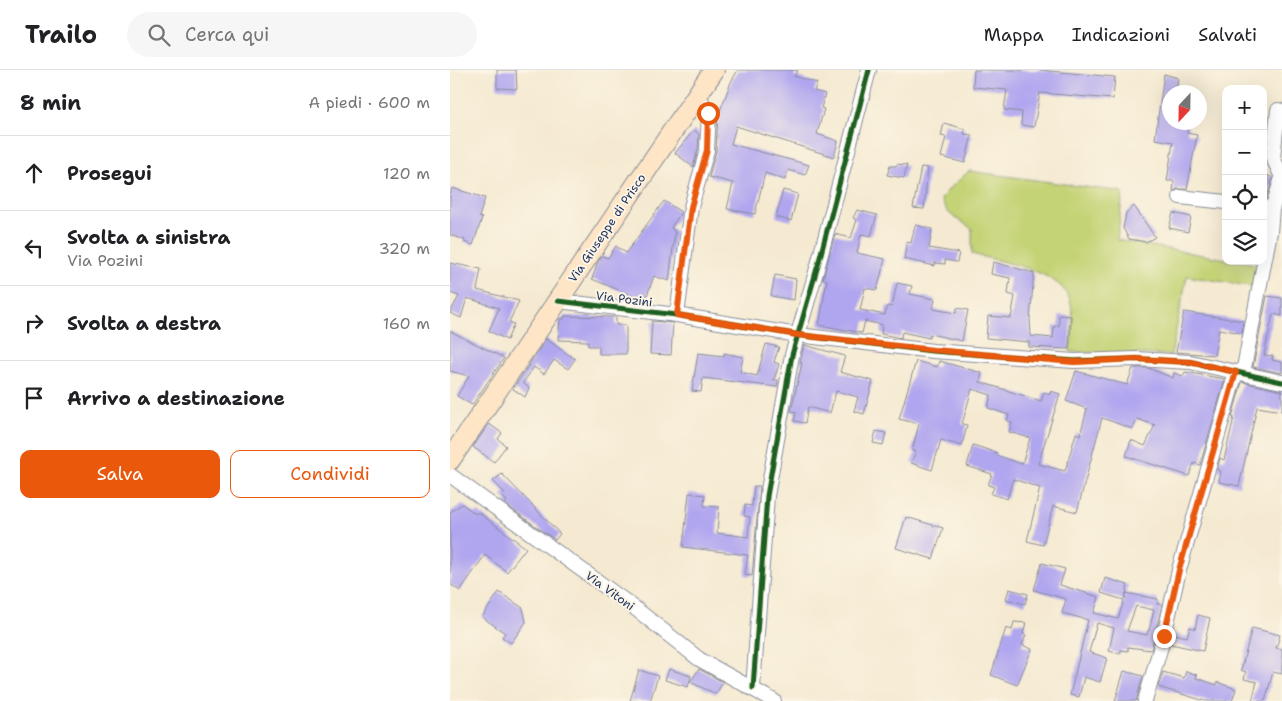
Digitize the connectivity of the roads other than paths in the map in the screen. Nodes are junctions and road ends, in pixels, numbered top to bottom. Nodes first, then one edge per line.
1 (714, 70) edge
2 (869, 70) edge
3 (698, 94) junction
4 (1282, 110) edge
5 (1282, 177) edge
6 (1180, 197) dead end
7 (1222, 202) edge
8 (1268, 208) edge
9 (558, 301) junction
10 (677, 315) junction
11 (798, 335) junction
12 (1239, 372) junction
13 (1282, 382) edge
14 (450, 460) edge
15 (450, 475) edge
16 (753, 688) junction
17 (774, 701) edge
18 (1145, 701) edge

1 - 3 main road, Via Giuseppe di Prisco
2 - 11 street
3 - 9 main road, Via Giuseppe di Prisco
3 - 10 street
4 - 5 street
5 - 8 street
6 - 7 street
8 - 12 street
9 - 10 street, Via Pozini
9 - 14 main road, Via Giuseppe di Prisco
10 - 11 street, Via Pozini
11 - 12 street, Via Pozini
11 - 16 street
12 - 13 street, Via Pozini
12 - 18 street
15 - 16 street, Via Vitoni
16 - 17 street, Via Vitoni

